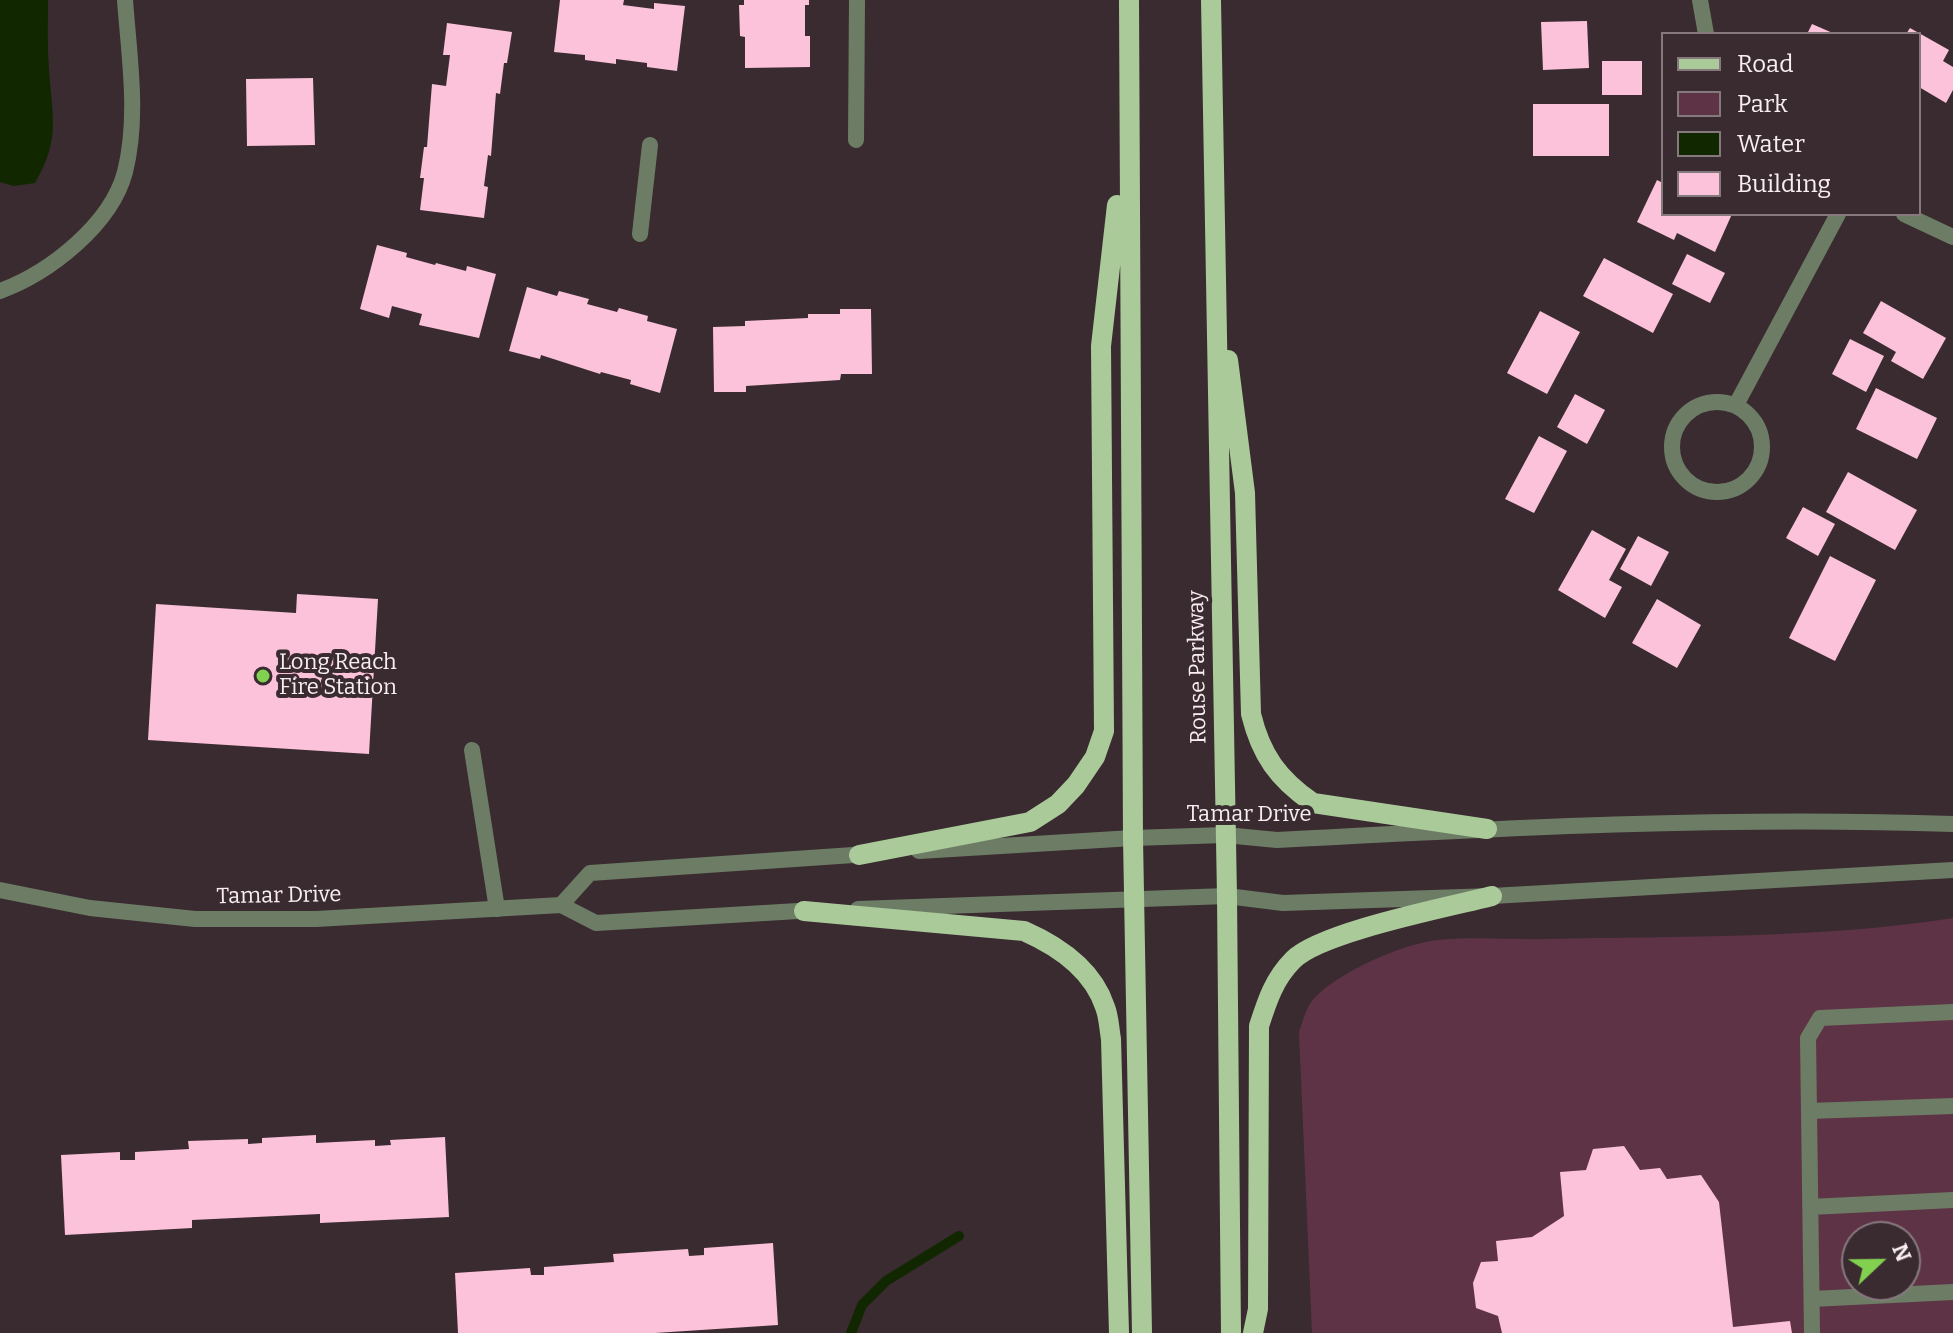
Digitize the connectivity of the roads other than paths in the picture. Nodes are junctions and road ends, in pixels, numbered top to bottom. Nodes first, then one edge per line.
1 (125, 0) edge
2 (857, 0) edge
3 (1129, 0) edge
4 (1211, 0) edge
5 (1700, 0) edge
6 (1706, 32) edge
7 (1128, 113) junction
8 (856, 140) dead end
9 (650, 145) dead end
10 (1837, 216) edge
11 (1908, 216) edge
12 (640, 234) dead end
13 (1953, 237) edge
14 (1215, 263) junction
15 (0, 291) edge
16 (1736, 405) junction
17 (472, 750) dead end
18 (1953, 824) edge
19 (1487, 829) junction
20 (1225, 835) junction
21 (1133, 838) junction
22 (859, 855) junction
23 (1953, 870) edge
24 (0, 890) edge
25 (1227, 896) junction
26 (1492, 896) junction
27 (1135, 899) junction
28 (561, 905) junction
29 (497, 909) junction
30 (804, 911) junction
31 (1953, 1012) edge
32 (1953, 1106) edge
33 (1809, 1111) junction
34 (1953, 1200) edge
35 (1810, 1207) junction
36 (1953, 1292) edge
37 (1812, 1299) junction
38 (1119, 1333) edge
39 (1142, 1333) edge
40 (1231, 1333) edge
41 (1253, 1333) edge
42 (1812, 1333) edge

1 - 15 street
2 - 8 street
3 - 7 main road
4 - 14 main road, Rouse Parkway
5 - 6 street
7 - 21 main road
7 - 22 main road
9 - 12 street
10 - 16 street
11 - 13 street
14 - 19 main road
14 - 20 main road, Rouse Parkway
16 - 16 street
17 - 29 street
18 - 19 street, Tamar Drive
19 - 20 street, Tamar Drive
20 - 21 street, Tamar Drive
20 - 25 main road, Rouse Parkway
21 - 22 street, Tamar Drive
21 - 27 main road
22 - 28 street, Tamar Drive
23 - 26 street
24 - 29 street, Tamar Drive
25 - 26 street
25 - 27 street
25 - 40 main road, Rouse Parkway
26 - 41 main road
27 - 30 street
27 - 39 main road
28 - 29 street, Tamar Drive
28 - 30 street
30 - 38 main road
31 - 33 street
32 - 33 street
33 - 35 street
34 - 35 street
35 - 37 street
36 - 37 street
37 - 42 street

